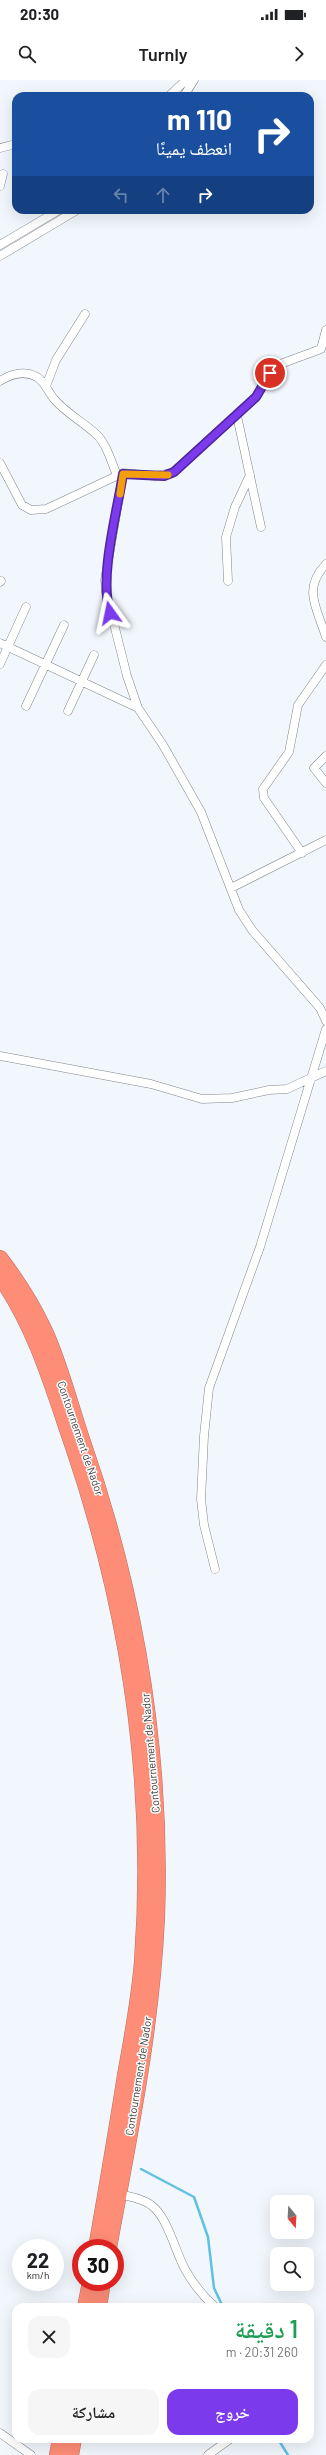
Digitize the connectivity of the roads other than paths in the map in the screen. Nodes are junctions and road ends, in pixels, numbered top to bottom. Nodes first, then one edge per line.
1 (186, 80) edge
2 (194, 80) edge
3 (173, 92) edge
4 (186, 92) edge
5 (12, 145) edge
6 (0, 148) edge
7 (3, 174) dead end
8 (0, 186) edge
9 (52, 214) edge
10 (70, 214) edge
11 (0, 245) edge
12 (0, 256) edge
13 (84, 314) dead end
14 (326, 330) edge
15 (0, 381) edge
16 (46, 386) junction
17 (237, 416) junction
18 (0, 463) edge
19 (120, 474) junction
20 (250, 475) junction
21 (261, 527) dead end
22 (326, 564) edge
23 (228, 581) dead end
24 (26, 606) dead end
25 (64, 625) dead end
26 (326, 637) edge
27 (0, 643) edge
28 (8, 646) junction
29 (94, 655) dead end
30 (0, 664) edge
31 (326, 664) edge
32 (46, 665) junction
33 (82, 682) junction
34 (26, 706) dead end
35 (138, 708) junction
36 (68, 711) dead end
37 (326, 756) edge
38 (326, 783) edge
39 (326, 840) edge
40 (302, 853) junction
41 (231, 888) junction
42 (326, 1021) edge
43 (326, 1029) edge
44 (0, 1056) edge
45 (326, 1071) edge
46 (311, 1079) junction
47 (0, 1258) edge
48 (0, 1277) edge
49 (215, 1569) dead end
50 (116, 2187) junction
51 (99, 2239) edge
52 (110, 2239) edge
53 (88, 2291) edge
54 (102, 2291) edge
55 (86, 2303) edge
56 (100, 2303) edge
57 (211, 2303) edge
58 (0, 2433) edge
59 (12, 2442) edge
60 (14, 2443) edge
61 (59, 2443) edge
62 (73, 2443) edge
63 (224, 2443) edge
64 (31, 2455) edge
65 (57, 2455) edge
66 (71, 2455) edge
67 (208, 2455) edge

1 - 3 street
2 - 4 street
5 - 6 street
7 - 8 street
9 - 11 street
10 - 12 street
13 - 16 street
14 - 17 street
15 - 16 street
16 - 19 street
17 - 19 street
17 - 20 street
18 - 19 street
19 - 35 street
20 - 21 street
20 - 23 street
22 - 26 street
24 - 28 street
25 - 32 street
27 - 28 street
28 - 30 street
28 - 32 street
29 - 33 street
31 - 40 street
32 - 33 street
32 - 34 street
33 - 35 street
33 - 36 street
35 - 41 street
37 - 38 street
39 - 40 street
40 - 41 street
41 - 42 street
43 - 46 street
44 - 46 street
45 - 46 street
46 - 49 street
47 - 50 highway, Contournement de Nador
48 - 50 highway, Contournement de Nador
50 - 51 highway, Contournement de Nador
50 - 52 highway, Contournement de Nador
50 - 57 street
53 - 55 highway
54 - 56 highway
58 - 59 street
60 - 64 street
61 - 65 highway
62 - 66 highway
63 - 67 street

